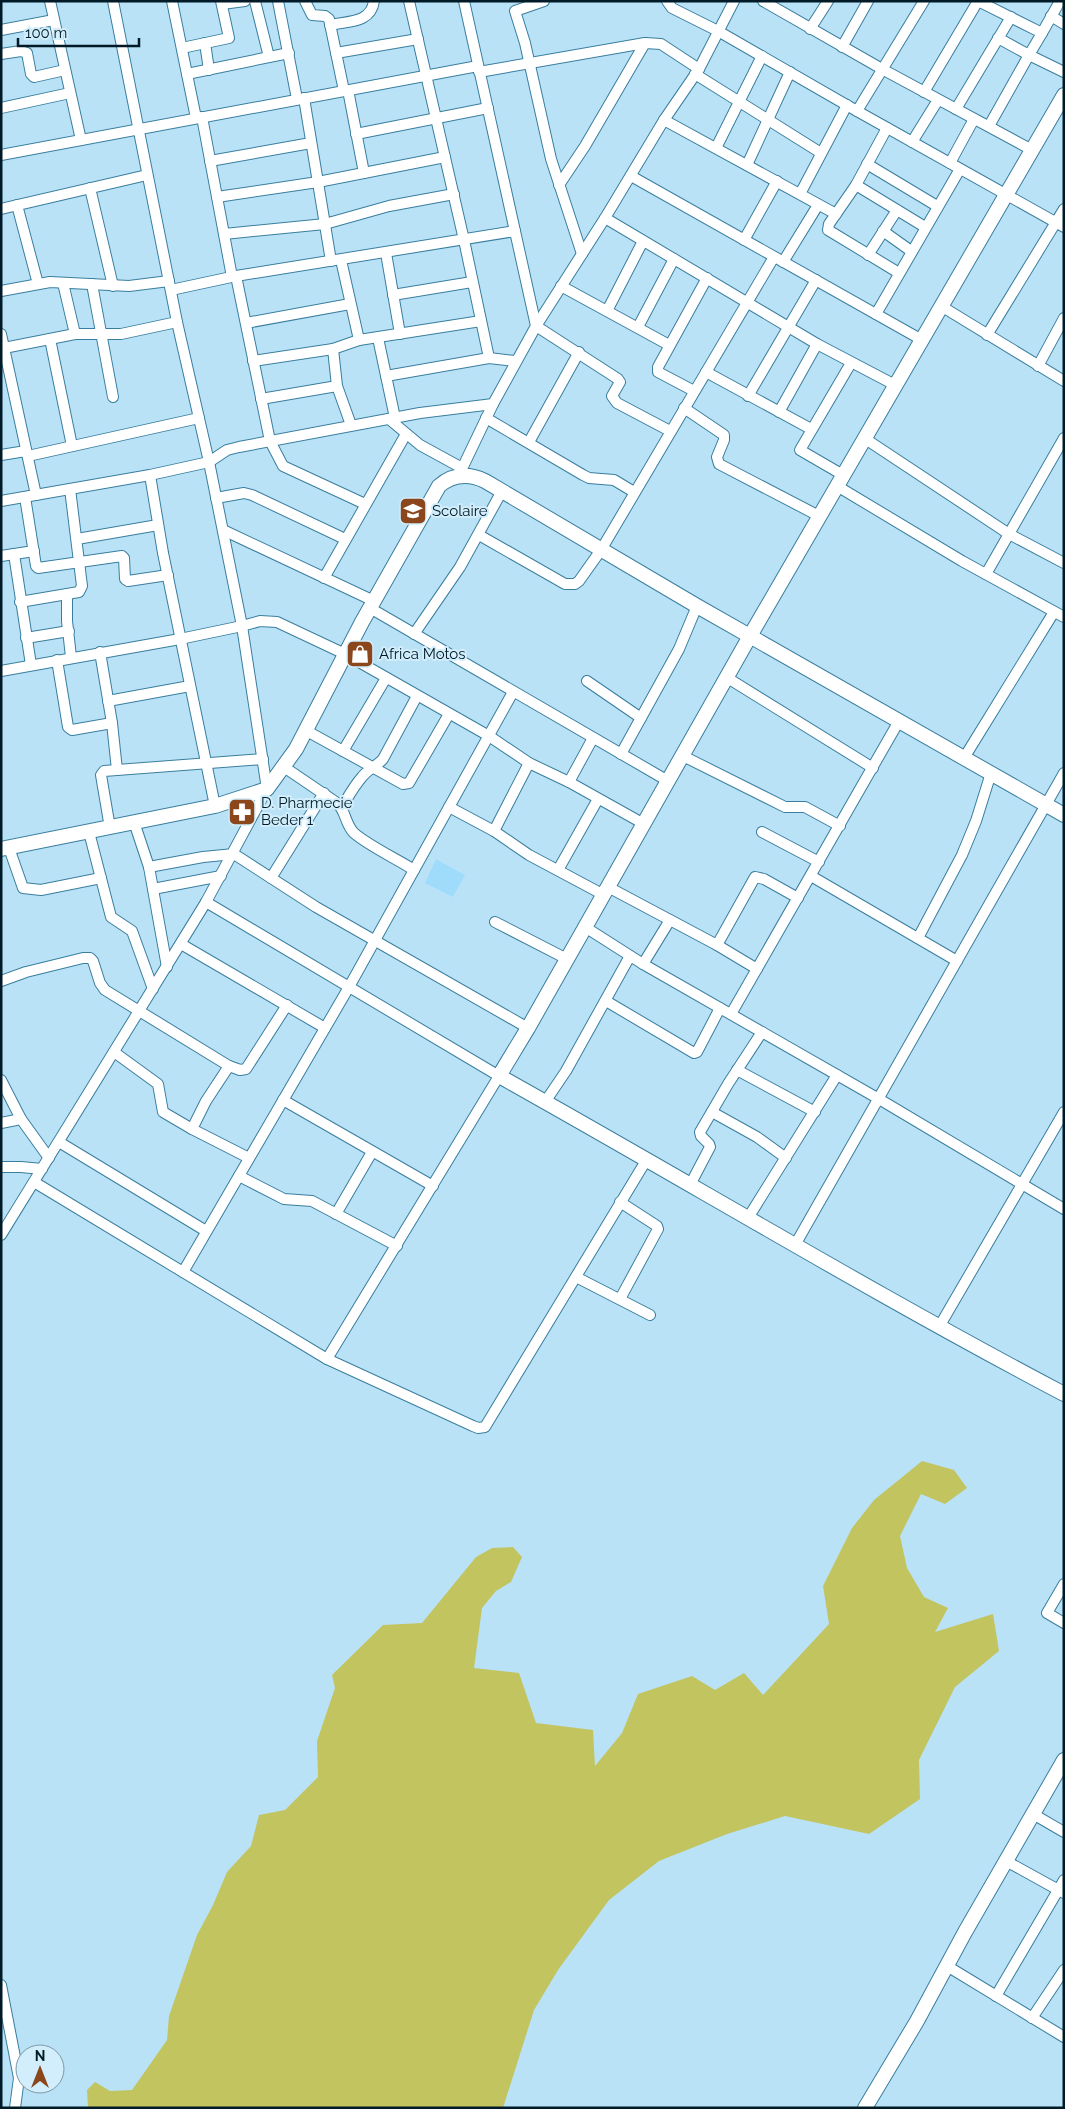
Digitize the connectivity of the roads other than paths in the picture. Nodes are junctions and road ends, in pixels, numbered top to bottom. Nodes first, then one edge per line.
1 (50, 1) edge
2 (113, 1) edge
3 (172, 1) edge
4 (245, 1) edge
5 (255, 1) edge
6 (278, 1) edge
7 (306, 1) edge
8 (374, 1) edge
9 (409, 1) edge
10 (464, 1) edge
11 (544, 1) edge
12 (667, 1) edge
13 (734, 1) edge
14 (763, 1) edge
15 (828, 1) edge
16 (868, 1) edge
17 (924, 1) edge
18 (978, 1) edge
19 (1060, 1) edge
20 (222, 3) edge
21 (996, 5) edge
22 (514, 6) edge
23 (782, 6) edge
24 (1051, 16) junction
25 (1011, 17) junction
26 (54, 20) junction
27 (1064, 24) edge
28 (330, 25) junction
29 (810, 29) junction
30 (1, 30) edge
31 (718, 31) junction
32 (1042, 33) junction
33 (998, 38) junction
34 (418, 39) junction
35 (205, 43) junction
36 (645, 43) junction
37 (842, 47) junction
38 (182, 48) junction
39 (290, 53) junction
40 (336, 53) junction
41 (1, 54) edge
42 (1030, 55) junction
43 (762, 56) junction
44 (269, 57) junction
45 (529, 63) junction
46 (479, 69) junction
47 (882, 69) junction
48 (65, 70) junction
49 (209, 70) junction
50 (697, 72) junction
51 (790, 72) junction
52 (1064, 72) edge
53 (187, 74) junction
54 (426, 76) junction
55 (346, 90) junction
56 (70, 92) junction
57 (924, 92) junction
58 (1064, 95) edge
59 (300, 99) junction
60 (938, 100) junction
61 (740, 101) junction
62 (847, 105) junction
63 (1, 108) edge
64 (488, 108) junction
65 (956, 109) junction
66 (857, 111) junction
67 (199, 118) junction
68 (974, 118) junction
69 (436, 119) junction
70 (664, 120) junction
71 (767, 120) junction
72 (989, 126) junction
73 (886, 128) junction
74 (137, 129) junction
75 (356, 134) junction
76 (81, 140) junction
77 (912, 142) junction
78 (311, 143) junction
79 (716, 148) junction
80 (1032, 150) junction
81 (821, 153) junction
82 (1, 155) edge
83 (445, 157) junction
84 (210, 161) junction
85 (866, 164) junction
86 (747, 165) junction
87 (955, 166) junction
88 (364, 172) junction
89 (147, 175) junction
90 (630, 176) junction
91 (777, 181) junction
92 (318, 182) junction
93 (559, 185) junction
94 (856, 185) junction
95 (90, 188) junction
96 (454, 194) junction
97 (800, 194) junction
98 (1006, 195) junction
99 (217, 197) junction
100 (17, 205) junction
101 (818, 205) junction
102 (937, 206) junction
103 (1, 209) edge
104 (1064, 209) edge
105 (896, 210) junction
106 (836, 214) junction
107 (605, 218) junction
108 (326, 224) junction
109 (1060, 225) edge
110 (925, 228) junction
111 (515, 231) junction
112 (883, 232) junction
113 (224, 234) junction
114 (464, 240) junction
115 (744, 240) junction
116 (644, 241) junction
117 (911, 251) junction
118 (386, 252) junction
119 (582, 254) junction
120 (868, 255) junction
121 (674, 259) junction
122 (779, 259) junction
123 (336, 260) junction
124 (899, 273) junction
125 (234, 277) junction
126 (706, 278) junction
127 (816, 280) junction
128 (472, 282) junction
129 (63, 283) junction
130 (38, 284) junction
131 (92, 284) junction
132 (170, 285) junction
133 (113, 286) junction
134 (561, 286) junction
135 (1, 291) edge
136 (393, 295) junction
137 (747, 302) junction
138 (350, 304) junction
139 (941, 306) junction
140 (607, 311) junction
141 (876, 314) junction
142 (1064, 318) edge
143 (481, 321) junction
144 (177, 322) junction
145 (246, 323) junction
146 (536, 326) junction
147 (787, 326) junction
148 (638, 327) junction
149 (1, 334) edge
150 (75, 334) junction
151 (102, 334) junction
152 (400, 334) junction
153 (987, 335) junction
154 (378, 338) junction
155 (50, 339) junction
156 (359, 340) junction
157 (922, 340) junction
158 (817, 344) junction
159 (669, 345) junction
160 (4, 348) junction
161 (333, 349) junction
162 (579, 352) junction
163 (489, 358) junction
164 (4, 360) edge
165 (253, 361) junction
166 (515, 362) junction
167 (851, 363) junction
168 (1038, 366) junction
169 (706, 372) junction
170 (386, 376) junction
171 (1064, 381) edge
172 (895, 385) junction
173 (337, 386) junction
174 (694, 391) junction
175 (748, 396) junction
176 (113, 397) dead end
177 (261, 399) junction
178 (493, 404) junction
179 (684, 408) junction
180 (779, 412) junction
181 (199, 418) junction
182 (392, 418) junction
183 (486, 418) junction
184 (351, 425) junction
185 (811, 429) junction
186 (670, 432) junction
187 (406, 434) junction
188 (864, 438) junction
189 (1064, 438) edge
190 (270, 441) junction
191 (530, 442) junction
192 (72, 446) junction
193 (27, 453) junction
194 (1, 455) edge
195 (210, 462) junction
196 (460, 472) junction
197 (150, 475) junction
198 (840, 481) junction
199 (70, 489) junction
200 (502, 491) junction
201 (634, 492) junction
202 (31, 496) junction
203 (216, 498) junction
204 (1, 501) edge
205 (365, 504) junction
206 (820, 516) junction
207 (158, 525) junction
208 (223, 530) junction
209 (1009, 534) junction
210 (479, 535) junction
211 (77, 539) junction
212 (345, 539) junction
213 (601, 550) junction
214 (34, 551) junction
215 (14, 554) junction
216 (1, 556) edge
217 (79, 562) junction
218 (1064, 563) edge
219 (986, 574) junction
220 (168, 575) junction
221 (324, 578) junction
222 (67, 594) junction
223 (20, 602) junction
224 (372, 605) junction
225 (697, 606) junction
226 (1054, 612) junction
227 (1064, 617) edge
228 (242, 626) junction
229 (69, 631) junction
230 (414, 634) junction
231 (750, 636) junction
232 (26, 638) junction
233 (180, 639) junction
234 (100, 652) junction
235 (345, 654) junction
236 (71, 657) junction
237 (57, 660) junction
238 (31, 665) junction
239 (1, 671) edge
240 (386, 678) junction
241 (726, 678) junction
242 (587, 681) dead end
243 (190, 686) junction
244 (514, 692) junction
245 (417, 696) junction
246 (108, 701) junction
247 (449, 714) junction
248 (641, 718) junction
249 (900, 721) junction
250 (112, 723) junction
251 (305, 730) junction
252 (489, 736) junction
253 (593, 738) junction
254 (343, 751) junction
255 (621, 754) junction
256 (682, 756) junction
257 (964, 758) junction
258 (263, 759) junction
259 (529, 763) junction
260 (205, 764) junction
261 (284, 767) junction
262 (874, 768) junction
263 (374, 769) junction
264 (117, 770) junction
265 (991, 773) junction
266 (1064, 774) edge
267 (569, 782) junction
268 (668, 782) junction
269 (267, 789) junction
270 (324, 793) junction
271 (598, 800) junction
272 (1046, 804) junction
273 (215, 806) junction
274 (342, 807) junction
275 (449, 807) junction
276 (1064, 814) edge
277 (134, 822) junction
278 (644, 824) junction
279 (840, 826) junction
280 (110, 828) junction
281 (494, 831) junction
282 (89, 832) junction
283 (762, 832) dead end
284 (5, 848) edge
285 (234, 854) junction
286 (819, 862) junction
287 (148, 867) junction
288 (414, 870) junction
289 (558, 870) junction
290 (221, 876) junction
291 (811, 876) junction
292 (101, 878) junction
293 (271, 878) junction
294 (153, 889) junction
295 (606, 891) junction
296 (798, 898) junction
297 (206, 902) junction
298 (670, 920) junction
299 (495, 922) dead end
300 (586, 927) junction
301 (918, 938) junction
302 (374, 941) junction
303 (181, 944) junction
304 (717, 945) junction
305 (630, 956) junction
306 (567, 960) junction
307 (957, 962) junction
308 (642, 964) junction
309 (167, 967) junction
310 (757, 969) junction
311 (1, 981) edge
312 (349, 987) junction
313 (153, 989) junction
314 (606, 1001) junction
315 (287, 1005) junction
316 (720, 1008) junction
317 (139, 1011) junction
318 (731, 1014) junction
319 (325, 1028) junction
320 (528, 1028) junction
321 (762, 1032) junction
322 (114, 1052) junction
323 (228, 1066) junction
324 (736, 1070) junction
325 (837, 1075) junction
326 (499, 1076) junction
327 (1, 1080) edge
328 (879, 1099) junction
329 (283, 1100) junction
330 (545, 1102) junction
331 (712, 1112) junction
332 (815, 1112) junction
333 (1064, 1112) edge
334 (21, 1119) junction
335 (1, 1123) edge
336 (192, 1129) junction
337 (59, 1142) junction
338 (372, 1152) junction
339 (49, 1158) junction
340 (250, 1158) junction
341 (786, 1158) junction
342 (646, 1159) junction
343 (1, 1167) edge
344 (42, 1169) junction
345 (239, 1176) junction
346 (34, 1182) junction
347 (1022, 1184) junction
348 (690, 1185) junction
349 (433, 1186) junction
350 (620, 1202) junction
351 (1064, 1208) edge
352 (336, 1214) junction
353 (748, 1218) junction
354 (206, 1231) junction
355 (1, 1235) edge
356 (795, 1244) junction
357 (396, 1246) junction
358 (182, 1272) junction
359 (576, 1276) junction
360 (620, 1299) junction
361 (650, 1315) dead end
362 (939, 1327) junction
363 (327, 1360) junction
364 (1064, 1394) edge
365 (1064, 1584) edge
366 (1064, 1623) edge
367 (1064, 1761) edge
368 (1033, 1814) junction
369 (1064, 1832) edge
370 (1006, 1861) junction
371 (1064, 1880) edge
372 (1061, 1891) edge
373 (947, 1966) junction
374 (1064, 1970) edge
375 (1, 1985) edge
376 (996, 1996) junction
377 (4, 2018) edge
378 (1032, 2018) junction
379 (1064, 2037) edge
380 (15, 2108) edge
381 (865, 2108) edge

1 - 26 street
2 - 74 street
3 - 38 street
4 - 20 street
5 - 44 street
6 - 39 street
7 - 28 street
8 - 28 street
9 - 34 street
10 - 46 street
11 - 22 street
12 - 31 street
13 - 31 street
14 - 23 street
15 - 29 street
16 - 37 street
17 - 47 street
18 - 21 street
18 - 57 street
19 - 24 street
20 - 35 street
21 - 25 street
22 - 45 street
23 - 29 street
24 - 27 street
24 - 32 street
25 - 32 street
25 - 33 street
26 - 30 street
26 - 48 street
28 - 40 street
29 - 37 street
31 - 43 street
31 - 50 street
32 - 42 street
33 - 42 street
33 - 65 street
34 - 40 street
34 - 54 street
35 - 38 street
35 - 49 street
36 - 45 street
36 - 50 street
36 - 93 street
37 - 47 street
38 - 53 street
39 - 44 street
39 - 59 street
40 - 55 street
41 - 48 street
42 - 52 street
42 - 72 street
43 - 51 street
43 - 61 street
44 - 49 street
45 - 46 street
45 - 93 street
46 - 54 street
46 - 64 street
47 - 57 street
47 - 66 street
48 - 56 street
49 - 53 street
50 - 61 street
50 - 70 street
51 - 62 street
51 - 71 street
53 - 67 street
54 - 55 street
54 - 69 street
55 - 59 street
55 - 75 street
56 - 63 street
56 - 76 street
57 - 60 street
58 - 80 street
59 - 67 street
59 - 78 street
60 - 65 street
60 - 77 street
61 - 71 street
61 - 79 street
62 - 66 street
62 - 81 street
64 - 69 street
64 - 111 street
65 - 68 street
66 - 73 street
67 - 74 street
67 - 84 street
68 - 72 street
68 - 87 street
69 - 75 street
69 - 83 street
70 - 79 street
70 - 90 street
71 - 81 street
71 - 86 street
72 - 80 street
73 - 77 street
73 - 85 street
74 - 76 street
74 - 89 street
75 - 88 street
76 - 82 street
77 - 87 street
78 - 84 street
78 - 92 street
79 - 86 street
80 - 98 street
81 - 97 street
83 - 88 street
83 - 96 street
84 - 99 street
85 - 94 street
85 - 102 street
86 - 91 street
87 - 98 street
87 - 102 street
88 - 92 street
89 - 95 street
89 - 132 street
90 - 107 street
90 - 115 street
91 - 97 street
91 - 115 street
92 - 99 street
92 - 108 street
93 - 119 street
94 - 105 street
94 - 106 street
95 - 100 street
95 - 133 street
96 - 108 street
96 - 114 street
97 - 101 street
98 - 109 street
98 - 139 street
99 - 113 street
100 - 103 street
100 - 130 street
101 - 106 street
101 - 122 street
102 - 110 street
104 - 109 street
105 - 110 street
105 - 112 street
106 - 120 street
107 - 116 street
107 - 119 street
108 - 113 street
108 - 123 street
109 - 153 street
110 - 117 street
111 - 114 street
111 - 146 street
112 - 117 street
112 - 120 street
113 - 125 street
114 - 118 street
114 - 128 street
115 - 122 street
116 - 121 street
116 - 140 street
117 - 124 street
118 - 123 street
118 - 136 street
119 - 134 street
120 - 124 street
121 - 126 street
121 - 148 street
122 - 127 street
122 - 137 street
123 - 125 street
123 - 138 street
124 - 141 street
125 - 132 street
125 - 145 street
126 - 137 street
126 - 159 street
127 - 141 street
127 - 147 street
128 - 136 street
128 - 143 street
129 - 130 street
129 - 131 street
129 - 150 street
130 - 135 street
131 - 133 street
131 - 151 street
132 - 133 street
132 - 144 street
134 - 140 street
134 - 146 street
136 - 152 street
137 - 147 street
137 - 169 street
138 - 145 street
138 - 156 street
139 - 153 street
139 - 157 street
140 - 148 street
141 - 157 street
142 - 168 street
143 - 152 street
143 - 163 street
144 - 151 street
144 - 181 street
145 - 165 street
146 - 162 street
146 - 166 street
147 - 158 street
147 - 175 street
148 - 159 street
149 - 160 street
150 - 151 street
150 - 155 street
151 - 176 street
152 - 154 street
153 - 168 street
154 - 156 street
154 - 170 street
155 - 160 street
155 - 192 street
156 - 161 street
157 - 172 street
158 - 167 street
158 - 180 street
159 - 174 street
160 - 164 street
161 - 165 street
161 - 173 street
162 - 186 street
162 - 191 street
163 - 166 street
163 - 170 street
164 - 193 street
165 - 177 street
166 - 178 street
167 - 172 street
167 - 185 street
168 - 171 street
169 - 174 street
169 - 175 street
170 - 182 street
172 - 188 street
173 - 177 street
173 - 184 street
174 - 179 street
175 - 180 street
177 - 190 street
178 - 182 street
178 - 183 street
179 - 186 street
179 - 206 street
180 - 185 street
181 - 192 street
181 - 195 street
182 - 184 street
182 - 187 street
183 - 191 street
183 - 196 street
184 - 190 street
185 - 198 street
186 - 201 street
187 - 196 street
187 - 205 street
188 - 198 street
188 - 209 street
189 - 209 street
190 - 195 street
190 - 205 street
191 - 201 street
192 - 193 street
193 - 194 street
193 - 202 street
195 - 197 street
195 - 203 street
196 - 200 street
196 - 224 street
197 - 199 street
197 - 207 street
198 - 206 street
198 - 219 street
199 - 202 street
199 - 211 street
200 - 210 street
200 - 213 street
201 - 213 street
202 - 204 street
202 - 214 street
203 - 208 street
203 - 212 street
205 - 212 street
206 - 231 street
207 - 211 street
207 - 220 street
208 - 221 street
208 - 228 street
209 - 218 street
209 - 219 street
210 - 213 street
210 - 230 street
211 - 217 street
212 - 221 street
213 - 225 street
214 - 215 street
214 - 217 street
215 - 216 street
215 - 223 street
217 - 220 street
217 - 222 street
219 - 226 street
220 - 233 street
221 - 224 street
222 - 223 street
222 - 229 street
223 - 232 street
224 - 230 street
224 - 235 street
225 - 231 street
225 - 248 street
226 - 227 street
226 - 257 street
228 - 233 street
228 - 235 street
228 - 258 street
229 - 232 street
229 - 236 street
230 - 244 street
231 - 241 street
231 - 249 street
232 - 238 street
233 - 234 street
233 - 243 street
234 - 236 street
234 - 246 street
235 - 240 street
235 - 251 street
236 - 237 street
237 - 238 street
237 - 250 street
238 - 239 street
240 - 245 street
240 - 254 street
241 - 256 street
241 - 262 street
242 - 248 street
243 - 246 street
243 - 260 street
244 - 252 street
244 - 253 street
245 - 247 street
245 - 263 street
246 - 250 street
247 - 252 street
247 - 263 street
248 - 255 street
249 - 257 street
249 - 262 street
250 - 264 street
251 - 254 street
251 - 261 street
252 - 259 street
252 - 275 street
253 - 255 street
253 - 267 street
254 - 263 street
255 - 268 street
256 - 268 street
256 - 279 street
257 - 265 street
258 - 260 street
258 - 269 street
259 - 267 street
259 - 281 street
260 - 264 street
260 - 273 street
261 - 269 street
261 - 270 street
262 - 279 street
263 - 274 street
264 - 280 street
265 - 272 street
265 - 301 street
266 - 272 street
267 - 271 street
268 - 278 street
269 - 273 street
269 - 285 street
270 - 274 street
270 - 293 street
271 - 278 street
271 - 289 street
272 - 276 street
272 - 307 street
273 - 277 street
274 - 288 street
275 - 281 street
275 - 288 street
277 - 280 street
277 - 287 street
278 - 295 street
279 - 286 street
280 - 282 street
281 - 289 street
282 - 284 street
282 - 292 street
283 - 286 street
284 - 292 street
285 - 287 street
285 - 290 street
285 - 293 street
286 - 291 street
287 - 294 street
288 - 302 street
289 - 295 street
290 - 294 street
290 - 297 street
291 - 296 street
291 - 301 street
292 - 313 street
293 - 302 street
294 - 309 street
295 - 298 street
295 - 300 street
296 - 304 street
296 - 310 street
297 - 303 street
297 - 312 street
298 - 304 street
298 - 308 street
299 - 306 street
300 - 305 street
300 - 306 street
301 - 307 street
302 - 312 street
302 - 320 street
303 - 309 street
303 - 315 street
304 - 310 street
305 - 308 street
305 - 314 street
306 - 320 street
307 - 328 street
308 - 316 street
309 - 313 street
310 - 318 street
311 - 317 street
312 - 319 street
312 - 326 street
313 - 317 street
314 - 316 street
314 - 330 street
315 - 319 street
315 - 323 street
316 - 318 street
317 - 322 street
317 - 323 street
318 - 321 street
319 - 329 street
320 - 326 street
321 - 324 street
321 - 325 street
322 - 336 street
322 - 337 street
323 - 336 street
324 - 331 street
324 - 332 street
325 - 328 street
325 - 332 street
326 - 330 street
326 - 349 street
327 - 334 street
328 - 347 street
328 - 356 street
329 - 338 street
329 - 340 street
330 - 342 street
331 - 341 street
331 - 348 street
332 - 341 street
333 - 347 street
334 - 335 street
334 - 339 street
336 - 340 street
337 - 339 street
337 - 354 street
338 - 349 street
338 - 352 street
339 - 344 street
340 - 345 street
341 - 353 street
342 - 348 street
342 - 350 street
343 - 344 street
344 - 346 street
345 - 352 street
345 - 354 street
346 - 355 street
346 - 358 street
347 - 351 street
347 - 362 street
348 - 353 street
349 - 357 street
350 - 359 street
350 - 360 street
352 - 357 street
353 - 356 street
354 - 358 street
356 - 362 street
357 - 363 street
358 - 363 street
359 - 360 street
359 - 363 street
360 - 361 street
362 - 364 street
365 - 366 street
367 - 368 street
368 - 369 street
368 - 370 street
370 - 372 street
370 - 373 street
371 - 372 street
372 - 376 street
373 - 376 street
373 - 381 street
374 - 378 street
375 - 377 street
376 - 378 street
377 - 380 street
378 - 379 street

